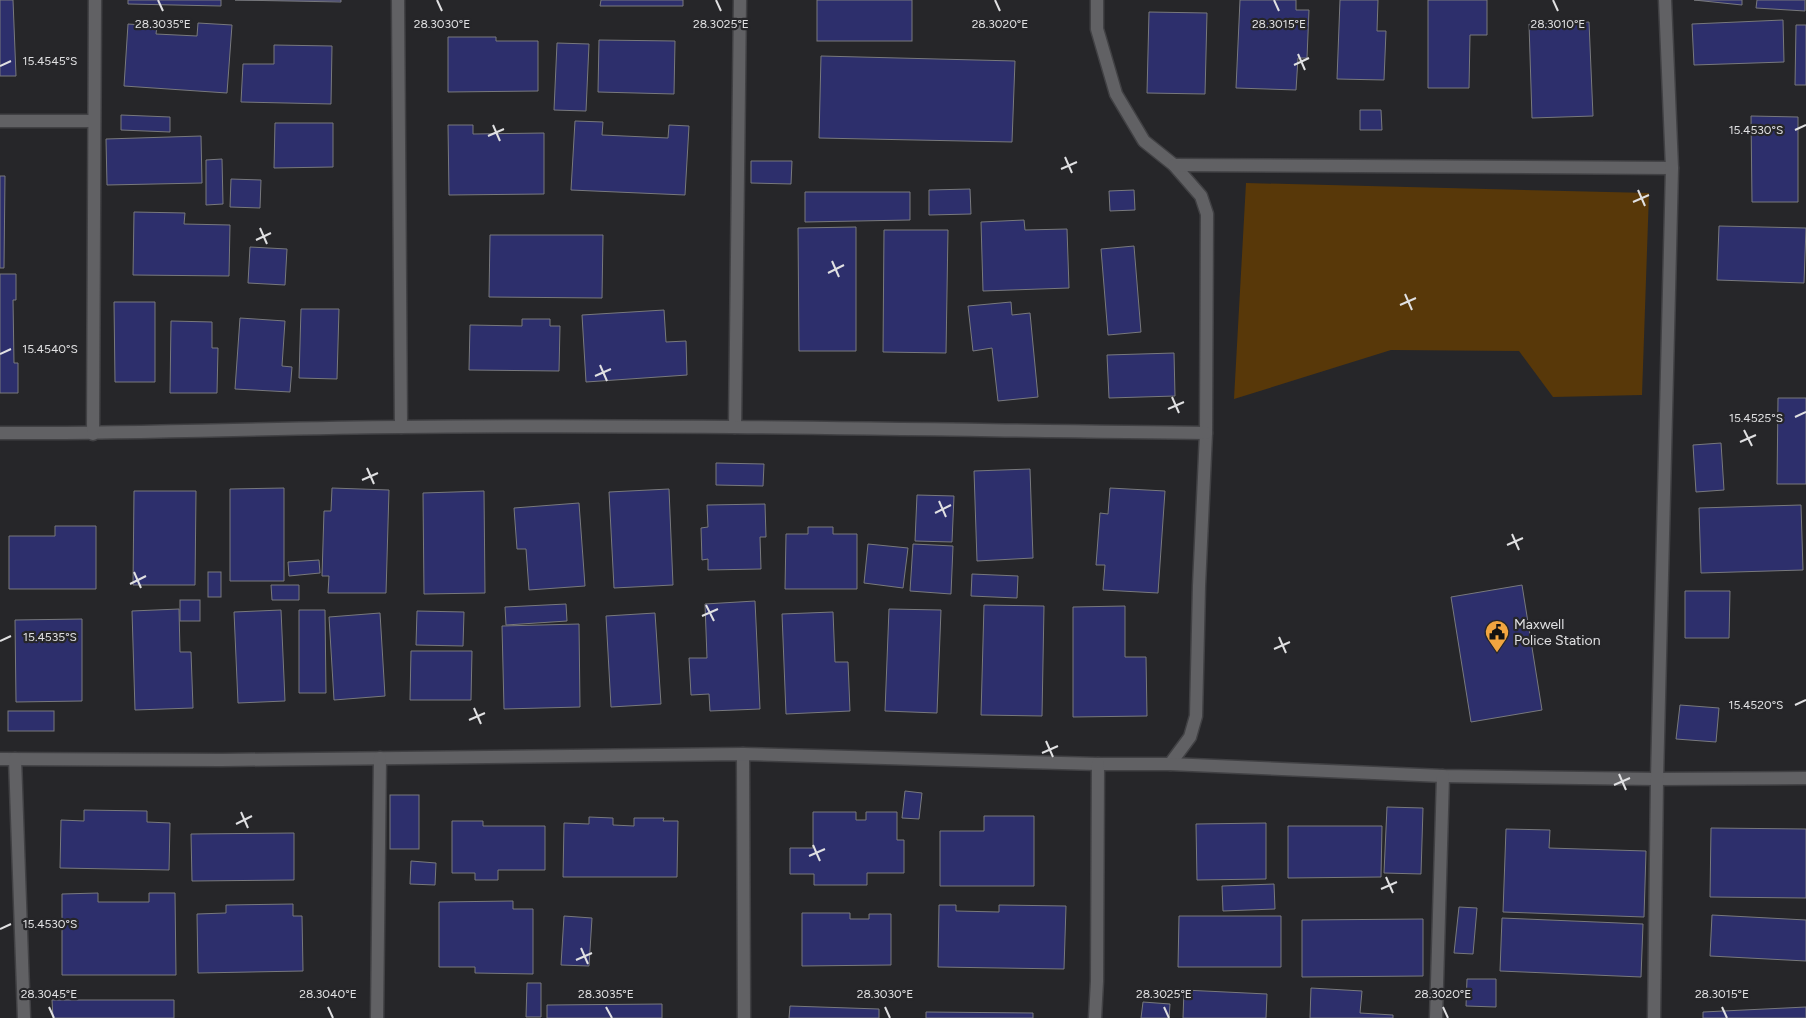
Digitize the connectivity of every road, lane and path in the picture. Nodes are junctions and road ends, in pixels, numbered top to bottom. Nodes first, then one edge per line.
1 (95, 0) edge
2 (398, 0) edge
3 (740, 0) edge
4 (1096, 0) edge
5 (1665, 0) edge
6 (0, 121) edge
7 (94, 121) junction
8 (1174, 165) junction
9 (1672, 168) junction
10 (401, 427) junction
11 (735, 428) junction
12 (0, 433) edge
13 (1206, 433) junction
14 (93, 434) junction
15 (743, 754) junction
16 (380, 758) junction
17 (0, 759) edge
18 (15, 759) junction
19 (1098, 764) junction
20 (1170, 764) junction
21 (1443, 776) junction
22 (1806, 778) edge
23 (1657, 779) junction
24 (24, 1018) edge
25 (377, 1018) edge
26 (744, 1018) edge
27 (1095, 1018) edge
28 (1436, 1018) edge
29 (1654, 1018) edge

1 - 7 street
2 - 10 street
3 - 11 street
4 - 8 street
5 - 9 street
6 - 7 street
7 - 14 street
8 - 9 street
8 - 13 street
9 - 23 street
10 - 11 street
10 - 14 street
11 - 13 street
12 - 14 street
13 - 20 street
15 - 16 street
15 - 19 street
15 - 26 street
16 - 18 street
16 - 25 street
17 - 18 street
18 - 24 street
19 - 20 street
19 - 27 street
20 - 21 street
21 - 23 street
21 - 28 street
22 - 23 street
23 - 29 street

